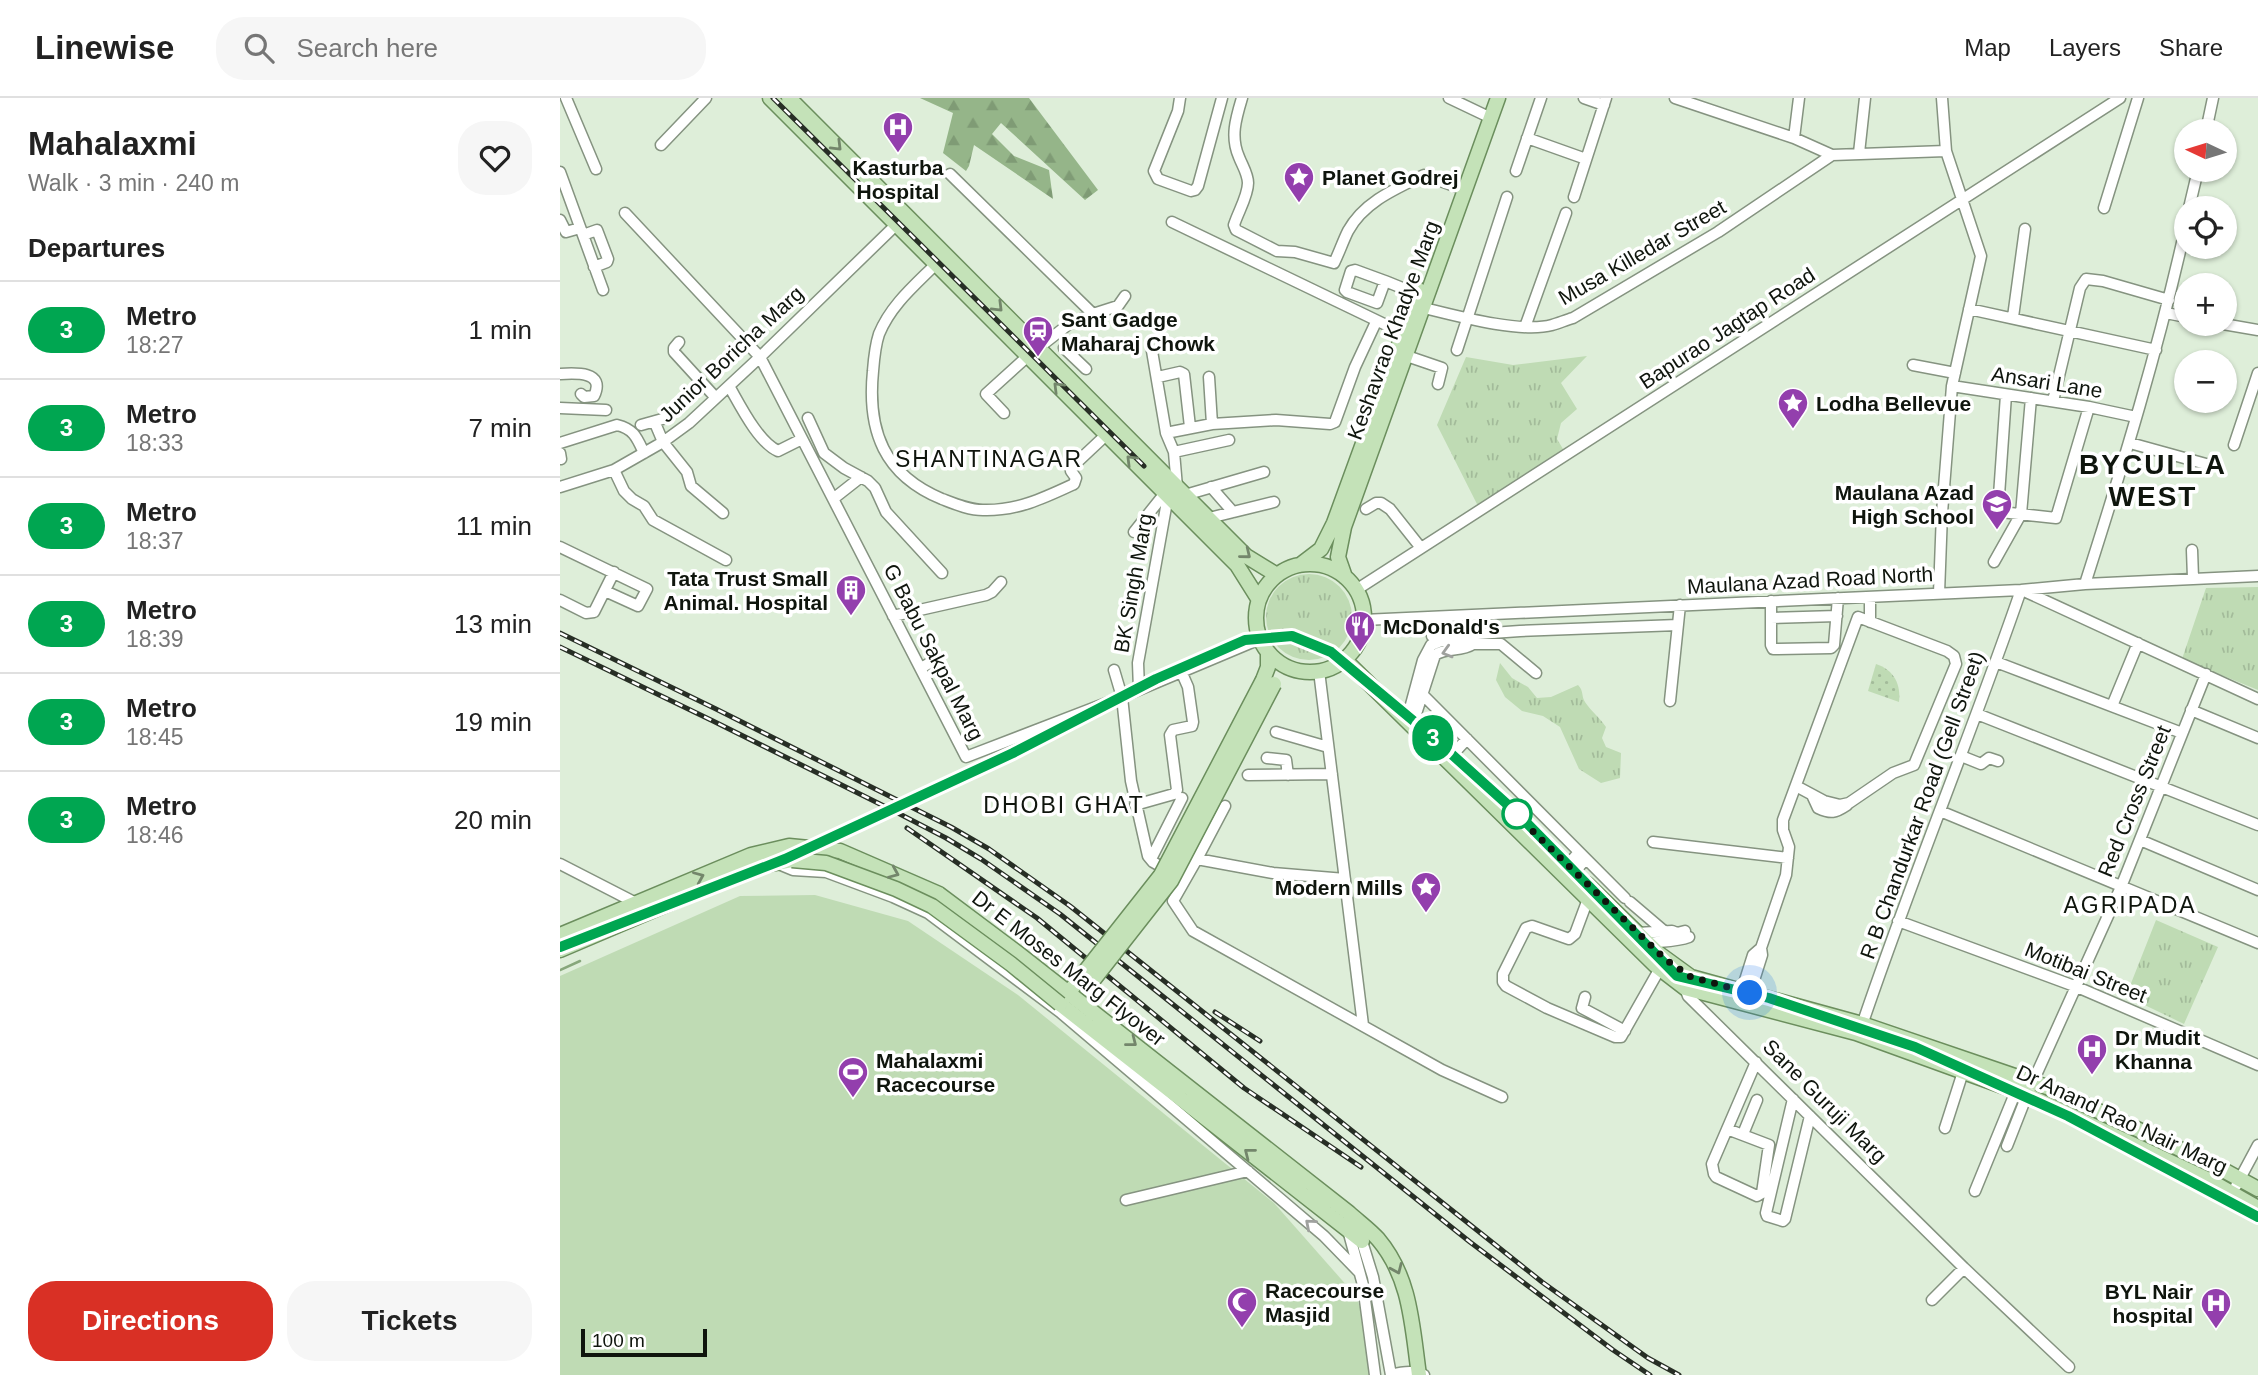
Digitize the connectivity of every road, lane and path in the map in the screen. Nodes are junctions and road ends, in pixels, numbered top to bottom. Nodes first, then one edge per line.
1 (566, 98) edge
2 (706, 98) edge
3 (770, 98) edge
4 (789, 98) edge
5 (1180, 98) edge
6 (1222, 98) edge
7 (1242, 98) edge
8 (1449, 98) edge
9 (1488, 98) edge
10 (1498, 98) edge
11 (1541, 98) edge
12 (1584, 98) edge
13 (1675, 98) edge
14 (1800, 98) edge
15 (1865, 98) edge
16 (1942, 98) edge
17 (2120, 98) edge
18 (2138, 98) edge
19 (2213, 98) edge
20 (1605, 102) edge
21 (1487, 116) junction
22 (2209, 119) edge
23 (812, 131) junction
24 (1527, 138) junction
25 (1794, 138) junction
26 (661, 145) dead end
27 (1946, 151) junction
28 (1859, 153) junction
29 (1832, 155) junction
30 (1586, 159) junction
31 (596, 169) dead end
32 (1516, 171) dead end
33 (950, 174) dead end
34 (561, 178) edge
35 (1461, 188) junction
36 (1507, 197) dead end
37 (1574, 197) dead end
38 (1962, 199) junction
39 (2104, 208) dead end
40 (1566, 212) dead end
41 (625, 213) dead end
42 (560, 220) edge
43 (901, 220) junction
44 (1172, 222) dead end
45 (2025, 229) dead end
46 (582, 232) junction
47 (2178, 259) edge
48 (936, 264) junction
49 (1385, 281) dead end
50 (603, 290) dead end
51 (1125, 296) dead end
52 (2169, 300) junction
53 (1418, 302) junction
54 (1969, 309) junction
55 (2166, 313) junction
56 (1093, 314) junction
57 (2174, 315) edge
58 (2013, 317) junction
59 (1467, 318) junction
60 (1376, 322) junction
61 (2237, 326) edge
62 (1525, 327) junction
63 (2071, 330) junction
64 (2258, 330) edge
65 (1408, 336) junction
66 (679, 342) dead end
67 (1064, 348) dead end
68 (1457, 350) dead end
69 (2156, 350) junction
70 (1152, 351) dead end
71 (1033, 352) junction
72 (1401, 354) junction
73 (760, 358) junction
74 (1913, 365) dead end
75 (560, 373) edge
76 (1955, 373) junction
77 (2258, 373) edge
78 (1158, 377) junction
79 (1209, 377) dead end
80 (1069, 379) junction
81 (723, 384) junction
82 (1438, 384) dead end
83 (1952, 386) junction
84 (581, 394) dead end
85 (712, 394) junction
86 (2006, 395) junction
87 (2031, 398) junction
88 (2053, 401) junction
89 (2089, 407) junction
90 (560, 408) edge
91 (606, 410) dead end
92 (1004, 413) dead end
93 (2136, 417) junction
94 (808, 418) dead end
95 (1212, 424) junction
96 (640, 425) dead end
97 (1190, 427) junction
98 (1166, 433) junction
99 (1106, 435) junction
100 (802, 439) junction
101 (1229, 440) dead end
102 (663, 442) junction
103 (560, 443) edge
104 (2130, 443) junction
105 (2234, 445) dead end
106 (1174, 452) junction
107 (644, 453) junction
108 (824, 453) junction
109 (813, 460) junction
110 (2206, 464) dead end
111 (614, 470) junction
112 (1264, 472) dead end
113 (861, 477) junction
114 (1211, 486) junction
115 (560, 487) edge
116 (1174, 493) junction
117 (833, 499) junction
118 (1274, 502) dead end
119 (1366, 509) dead end
120 (1233, 512) junction
121 (723, 513) dead end
122 (2021, 514) junction
123 (1200, 516) junction
124 (659, 524) junction
125 (1134, 532) dead end
126 (653, 536) dead end
127 (1223, 542) junction
128 (560, 547) edge
129 (1421, 548) junction
130 (2192, 550) dead end
131 (726, 559) dead end
132 (1994, 562) dead end
133 (1300, 565) junction
134 (942, 573) dead end
135 (618, 574) junction
136 (1277, 575) junction
137 (2258, 576) edge
138 (1345, 578) junction
139 (2193, 578) junction
140 (1000, 582) dead end
141 (2085, 584) junction
142 (1356, 590) junction
143 (2021, 590) junction
144 (609, 593) junction
145 (1939, 593) junction
146 (1864, 597) junction
147 (1838, 598) junction
148 (560, 600) edge
149 (1259, 600) junction
150 (1771, 601) junction
151 (1680, 605) junction
152 (1582, 610) junction
153 (1526, 612) junction
154 (893, 616) junction
155 (1837, 616) junction
156 (1431, 617) junction
157 (1858, 617) junction
158 (1771, 618) junction
159 (1363, 620) junction
160 (1870, 622) junction
161 (1678, 625) junction
162 (1582, 629) junction
163 (1526, 631) junction
164 (1260, 639) junction
165 (2138, 643) junction
166 (1473, 644) junction
167 (1268, 652) junction
168 (1347, 656) junction
169 (933, 661) dead end
170 (1996, 662) junction
171 (920, 668) junction
172 (1114, 670) dead end
173 (1295, 670) junction
174 (1181, 671) junction
175 (1319, 671) junction
176 (1536, 673) dead end
177 (2206, 674) junction
178 (943, 681) dead end
179 (1269, 682) junction
180 (930, 687) junction
181 (1139, 689) junction
182 (1422, 694) junction
183 (1122, 697) junction
184 (2258, 699) edge
185 (1670, 701) dead end
186 (954, 703) dead end
187 (2112, 706) junction
188 (942, 710) junction
189 (2191, 710) junction
190 (1412, 714) junction
191 (1977, 714) junction
192 (1276, 732) dead end
193 (2182, 733) junction
194 (2258, 737) edge
195 (1466, 739) junction
196 (1328, 747) junction
197 (1961, 756) junction
198 (1267, 758) dead end
199 (1454, 759) junction
200 (1998, 761) dead end
201 (1332, 774) junction
202 (1248, 775) dead end
203 (1288, 775) junction
204 (2161, 785) junction
205 (1796, 786) junction
206 (1182, 798) dead end
207 (1135, 805) junction
208 (1225, 806) dead end
209 (1940, 811) junction
210 (2258, 825) edge
211 (2140, 840) junction
212 (1653, 842) dead end
213 (1582, 855) junction
214 (1788, 858) junction
215 (1151, 859) junction
216 (1198, 859) junction
217 (776, 863) junction
218 (560, 864) edge
219 (1568, 872) junction
220 (1184, 879) junction
221 (1345, 879) junction
222 (2121, 887) junction
223 (2258, 890) edge
224 (1588, 899) junction
225 (636, 903) junction
226 (1898, 921) junction
227 (1664, 931) junction
228 (560, 935) edge
229 (1642, 938) junction
230 (2258, 943) edge
231 (560, 950) edge
232 (1662, 964) junction
233 (1688, 982) junction
234 (2077, 987) junction
235 (1743, 995) junction
236 (1585, 997) dead end
237 (1069, 1002) junction
238 (1363, 1025) junction
239 (1860, 1029) junction
240 (1625, 1031) junction
241 (1756, 1062) junction
242 (2258, 1065) edge
243 (1963, 1072) junction
244 (2026, 1089) junction
245 (1502, 1097) dead end
246 (1793, 1099) junction
247 (1757, 1100) dead end
248 (1810, 1116) junction
249 (1945, 1128) dead end
250 (1727, 1129) junction
251 (1743, 1134) junction
252 (2258, 1145) edge
253 (2007, 1146) dead end
254 (1248, 1171) junction
255 (2240, 1179) junction
256 (2258, 1189) edge
257 (1975, 1191) dead end
258 (2232, 1194) junction
259 (1126, 1200) dead end
260 (2258, 1208) edge
261 (1348, 1222) junction
262 (1362, 1241) joint
263 (1964, 1268) junction
264 (1359, 1272) junction
265 (1932, 1300) dead end
266 (2069, 1367) dead end
267 (1416, 1374) edge
268 (1375, 1375) edge
269 (1391, 1375) edge

1 - 31 street
2 - 26 street
3 - 23 main road
4 - 23 main road
5 - 6 street
7 - 35 street
8 - 21 street
9 - 21 main road, Keshavrao Khadye Marg
10 - 21 main road, Keshavrao Khadye Marg
11 - 24 street
12 - 20 street
13 - 25 street
14 - 25 street
15 - 28 street
16 - 27 street
17 - 38 street, Bapurao Jagtap Road
18 - 39 street
19 - 22 street
20 - 30 street
21 - 35 main road, Keshavrao Khadye Marg
23 - 43 main road
24 - 30 street
24 - 32 street
25 - 29 street
27 - 28 street
27 - 38 street
28 - 29 street
29 - 62 street, Musa Killedar Street
30 - 37 street
33 - 56 street
34 - 46 street
35 - 53 main road, Keshavrao Khadye Marg
36 - 59 street
38 - 54 street
38 - 129 street, Bapurao Jagtap Road
40 - 62 street
41 - 73 street, G Babu Sakpal Marg
42 - 46 street
43 - 48 main road
43 -> 71 main road
43 - 73 street, Junior Boricha Marg
44 - 60 street
45 - 58 street
46 - 50 street
47 - 52 street
48 - 71 main road
48 - 99 street
49 - 53 street, Musa Killedar Street
51 - 56 street
52 - 55 street
52 - 63 street
53 - 59 street, Musa Killedar Street
53 - 65 main road, Keshavrao Khadye Marg
54 - 58 street
54 - 76 street
55 - 57 street
55 - 69 street
56 - 71 street
58 - 63 street
59 - 62 street, Musa Killedar Street
59 - 68 street
60 - 65 street
60 - 95 street
61 - 64 street
63 - 69 street
63 - 88 street
65 - 72 main road, Keshavrao Khadye Marg
66 - 85 street
67 - 80 street
69 - 93 street
70 - 78 street, BK Singh Marg
71 - 80 main road
71 - 92 street
99 -> 71 main road
72 - 82 street
72 - 133 main road, Keshavrao Khadye Marg
72 - 138 main road, Keshavrao Khadye Marg
73 - 81 street, Junior Boricha Marg
73 - 100 street, G Babu Sakpal Marg
74 - 76 street
75 - 84 street
76 - 83 street
77 - 105 street
78 - 97 street
78 - 98 street, BK Singh Marg
79 - 95 street
80 - 116 main road
81 - 85 street, Junior Boricha Marg
81 - 100 street
83 - 86 street, Ansari Lane
83 - 145 street
85 - 102 street, Junior Boricha Marg
86 - 87 street, Ansari Lane
86 - 122 street
87 - 88 street, Ansari Lane
87 - 122 street
88 - 89 street, Ansari Lane
89 - 93 street, Ansari Lane
89 - 122 street
90 - 91 street
93 - 104 street
94 - 108 street
95 - 97 street
96 - 102 street
97 - 98 street
98 - 106 street, BK Singh Marg
116 -> 99 main road
100 - 109 street, G Babu Sakpal Marg
101 - 106 street
102 - 107 street, Junior Boricha Marg
102 - 121 street
103 - 107 street
104 - 110 street
104 - 141 street
106 - 116 street, BK Singh Marg
107 - 111 street, Junior Boricha Marg
108 - 109 street
108 - 113 street
109 - 117 street, G Babu Sakpal Marg
111 - 115 street, Junior Boricha Marg
111 - 124 street
112 - 114 street
113 - 117 street
113 - 134 street
114 - 116 street
114 - 120 street
116 - 123 main road
116 - 125 street
116 - 181 street, BK Singh Marg
117 - 154 street, G Babu Sakpal Marg
118 - 120 street
119 - 129 street
120 - 123 street
122 - 132 street
123 - 127 main road
124 - 126 street
124 - 131 street
127 -> 136 main road
127 - 149 main road
128 - 135 street
129 - 142 street, Bapurao Jagtap Road
130 - 139 street
133 - 136 main road
133 - 138 main road
135 - 144 street
135 - 144 street
136 - 149 main road
137 - 139 street, Maulana Azad Road North
138 - 142 main road
139 - 141 street, Maulana Azad Road North
140 - 154 street
141 - 143 street, Maulana Azad Road North
142 - 159 main road
143 - 145 street, Maulana Azad Road North
143 - 165 street
143 - 170 street, R B Chandurkar Road (Gell Street)
144 - 148 street
145 - 146 street, Maulana Azad Road North
146 - 147 street, Maulana Azad Road North
146 - 157 street
146 - 160 street
147 - 150 street, Maulana Azad Road North
147 - 155 street
149 - 164 main road
150 - 151 street, Maulana Azad Road North
150 - 158 street
151 - 152 street, Maulana Azad Road North
151 - 161 street
152 - 153 street, Maulana Azad Road North
152 - 162 street
153 - 156 street, Maulana Azad Road North
153 - 163 street
154 - 171 street, G Babu Sakpal Marg
155 - 158 street
155 - 158 street
156 - 159 street, Maulana Azad Road North
156 - 163 street
157 - 160 street
157 - 205 street
159 - 168 main road
160 - 205 street
161 - 162 street
161 - 185 street
162 - 163 street
164 - 167 main road
164 - 174 street, G Babu Sakpal Marg
165 - 177 street
165 - 187 street
166 - 176 street
166 -> 182 street
166 - 190 street
167 - 173 main road
167 - 179 main road
168 - 175 main road
168 - 190 main road, Sane Guruji Marg
168 - 199 main road, Sane Guruji Marg
169 - 171 street
170 - 187 street
170 - 191 street, R B Chandurkar Road (Gell Street)
171 - 180 street, G Babu Sakpal Marg
172 - 183 street
173 - 175 main road
173 - 179 main road
174 - 181 street, G Babu Sakpal Marg
174 - 207 street
175 - 196 street
177 - 184 street
177 - 189 street, Red Cross Street
178 - 180 street
179 - 237 main road, bridge
180 - 188 street, G Babu Sakpal Marg
181 - 183 street, G Babu Sakpal Marg
182 - 190 street
182 - 195 street
183 - 188 street, G Babu Sakpal Marg
183 - 207 street
186 - 188 street
187 - 193 street
189 - 193 street, Red Cross Street
189 - 194 street
190 - 199 main road, Sane Guruji Marg
191 - 197 street, R B Chandurkar Road (Gell Street)
191 - 204 street
192 - 196 street
193 - 204 street, Red Cross Street
195 - 199 street
195 - 213 street
196 - 201 street
197 - 200 street
197 - 209 street, R B Chandurkar Road (Gell Street)
198 - 203 street
199 - 219 main road, Sane Guruji Marg
201 - 203 street
201 - 221 street
202 - 203 street
204 - 210 street
204 - 211 street, Red Cross Street
205 - 214 street
206 - 215 street
207 - 215 street
208 - 216 street
209 - 222 street
209 - 226 street, R B Chandurkar Road (Gell Street)
211 - 222 street, Red Cross Street
211 - 223 street
212 - 214 street
213 - 219 street
213 - 227 street
214 - 235 street
215 - 220 street
216 - 220 street
216 - 221 street
217 - 231 main road, Dr E Moses Marg Flyover
217 - 237 main road, Dr E Moses Marg Flyover, bridge
217 - 254 street
218 - 225 street
219 - 224 main road, Sane Guruji Marg
219 - 229 main road, Sane Guruji Marg
220 - 238 street
221 - 238 street
222 - 230 street
222 - 234 street, Red Cross Street
224 - 232 main road, Sane Guruji Marg
224 - 240 street
225 - 228 main road, Dr E Moses Marg Flyover
225 -> 237 main road, Dr E Moses Marg Flyover
226 - 234 street, Motibai Street
226 - 239 street, R B Chandurkar Road (Gell Street)
227 - 229 street
227 - 229 street
229 - 232 main road, Sane Guruji Marg
232 - 233 main road, Sane Guruji Marg
232 - 240 street
233 - 235 main road, Dr Anand Rao Nair Marg
233 - 241 street, Sane Guruji Marg
234 - 242 street, Motibai Street
234 - 244 street, Red Cross Street
235 - 239 main road, Dr Anand Rao Nair Marg
236 - 240 street
237 - 261 main road, Dr E Moses Marg Flyover
238 - 245 street
239 - 243 main road, Dr Anand Rao Nair Marg
239 - 244 main road, Dr Anand Rao Nair Marg
241 - 246 street, Sane Guruji Marg
241 - 250 street
243 - 244 main road, Dr Anand Rao Nair Marg
243 - 249 street
244 - 253 street
244 - 255 main road, Dr Anand Rao Nair Marg
244 - 257 street
244 - 258 main road, Dr Anand Rao Nair Marg
246 - 248 street, Sane Guruji Marg
246 - 248 street
247 - 251 street
248 - 263 street, Sane Guruji Marg
250 - 251 street
250 - 251 street
252 - 255 street
254 - 259 street
264 -> 254 street
255 - 256 main road, Dr Anand Rao Nair Marg
255 - 258 street
258 - 260 main road, Dr Anand Rao Nair Marg
261 - 262 main road, Dr E Moses Marg Flyover
261 - 264 street
261 -> 267 main road, Dr E Moses Marg Flyover
262 - 269 street
263 - 265 street
263 - 266 street, Sane Guruji Marg
264 - 268 street
267 - 269 street

